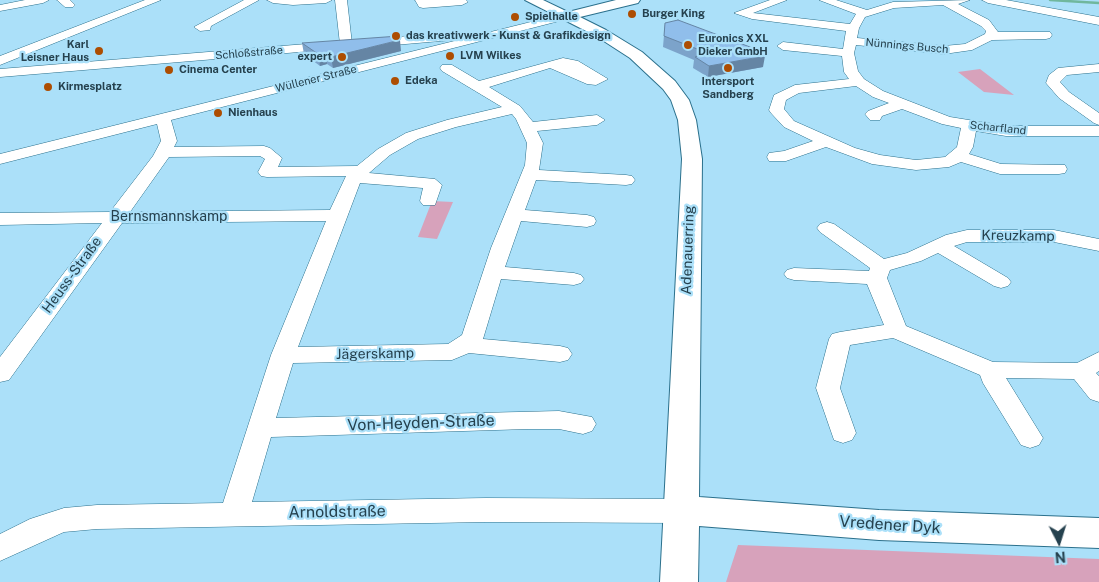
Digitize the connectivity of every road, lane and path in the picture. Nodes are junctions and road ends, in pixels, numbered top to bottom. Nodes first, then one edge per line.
1 (44, 0) edge
2 (155, 0) edge
3 (252, 0) edge
4 (273, 0) edge
5 (326, 0) edge
6 (341, 0) edge
7 (421, 0) edge
8 (532, 0) edge
9 (632, 0) edge
10 (781, 0) edge
11 (825, 0) edge
12 (964, 0) edge
13 (988, 0) edge
14 (462, 2) dead end
15 (911, 2) edge
16 (944, 2) junction
17 (0, 8) edge
18 (866, 13) junction
19 (742, 14) junction
20 (567, 16) junction
21 (725, 19) dead end
22 (1099, 21) edge
23 (206, 27) dead end
24 (1046, 35) dead end
25 (990, 36) junction
26 (850, 40) junction
27 (466, 42) junction
28 (346, 44) junction
29 (783, 46) dead end
30 (0, 61) edge
31 (552, 64) dead end
32 (447, 68) dead end
33 (1099, 68) edge
34 (0, 73) edge
35 (859, 82) junction
36 (478, 86) junction
37 (901, 104) junction
38 (515, 109) junction
39 (875, 117) dead end
40 (163, 118) junction
41 (597, 120) dead end
42 (1099, 120) edge
43 (969, 126) junction
44 (529, 127) junction
45 (1099, 131) edge
46 (827, 141) junction
47 (163, 152) junction
48 (959, 156) junction
49 (775, 157) dead end
50 (0, 159) edge
51 (618, 162) dead end
52 (1059, 168) dead end
53 (357, 174) junction
54 (530, 175) junction
55 (428, 201) dead end
56 (338, 215) junction
57 (514, 215) junction
58 (114, 218) junction
59 (0, 219) edge
60 (587, 221) dead end
61 (827, 228) dead end
62 (938, 245) junction
63 (1099, 245) edge
64 (493, 272) junction
65 (879, 272) junction
66 (794, 274) dead end
67 (574, 279) dead end
68 (1001, 282) dead end
69 (897, 330) junction
70 (466, 345) junction
71 (560, 354) dead end
72 (283, 356) junction
73 (1090, 366) edge
74 (991, 370) junction
75 (0, 374) edge
76 (1099, 393) edge
77 (583, 424) dead end
78 (259, 428) junction
79 (843, 432) dead end
80 (1030, 438) dead end
81 (681, 511) junction
82 (234, 514) junction
83 (1099, 533) edge
84 (0, 548) edge
85 (679, 582) edge

1 - 17 street
2 - 30 street
3 - 23 street
4 - 5 street
6 - 28 street
7 - 14 street
8 - 20 main road, Adenauerring
9 - 20 main road, Wüllener Straße
10 - 19 street
11 - 18 street
12 - 16 street
13 - 22 street
15 - 16 street
15 - 18 street
16 - 25 street
18 - 26 street
19 - 21 street
19 - 26 street
20 - 27 street, Wüllener Straße
20 - 81 main road, Adenauerring
24 - 25 street, Nünnings Busch
25 - 26 street, Nünnings Busch
26 - 29 street
26 - 35 street
27 - 28 street, Schloßstraße
27 - 40 street, Wüllener Straße
28 - 34 street, Schloßstraße
31 - 36 street
32 - 36 street
33 - 42 street
35 - 37 street, Scharfland
35 - 46 street
36 - 38 street
37 - 39 street
37 - 43 street, Scharfland
38 - 44 street
38 - 53 street
40 - 47 street, Heuss-Straße
40 - 50 street, Wüllener Straße
41 - 44 street
43 - 45 street, Scharfland
43 - 48 street
44 - 54 street
46 - 48 street
46 - 49 street
47 - 53 street
47 - 58 street, Heuss-Straße
48 - 52 street
51 - 54 street
53 - 55 street
53 - 56 street
54 - 57 street
56 - 58 street, Bernsmannskamp
56 - 72 street
57 - 60 street
57 - 64 street
58 - 59 street, Bernsmannskamp
58 - 75 street, Heuss-Straße
61 - 65 street
62 - 63 street, Kreuzkamp
62 - 65 street, Kreuzkamp
62 - 68 street
64 - 67 street
64 - 70 street
65 - 66 street, Kreuzkamp
65 - 69 street
69 - 74 street
69 - 79 street
70 - 71 street, Jägerskamp
70 - 72 street, Jägerskamp
72 - 78 street
73 - 74 street
73 - 76 street
74 - 80 street
77 - 78 street, Von-Heyden-Straße
78 - 82 street
81 - 82 street, Arnoldstraße
81 - 83 main road, Vredener Dyk
81 - 85 main road, Adenauerring
82 - 84 street, Arnoldstraße

